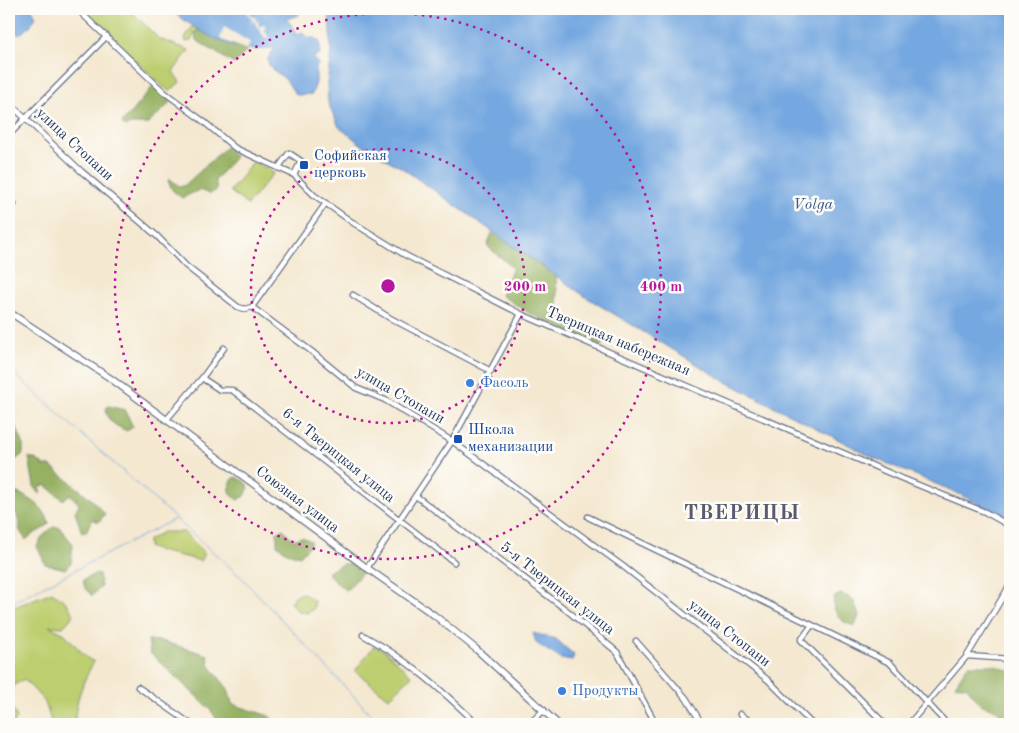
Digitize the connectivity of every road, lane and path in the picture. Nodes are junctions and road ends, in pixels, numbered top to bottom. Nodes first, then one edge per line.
1 (77, 9) edge
2 (107, 36) junction
3 (9, 103) edge
4 (25, 117) junction
5 (9, 135) edge
6 (278, 168) junction
7 (294, 175) junction
8 (9, 195) edge
9 (326, 203) junction
10 (9, 215) edge
11 (353, 295) dead end
12 (252, 307) junction
13 (9, 312) edge
14 (521, 314) junction
15 (224, 348) dead end
16 (491, 371) junction
17 (202, 378) junction
18 (167, 419) junction
19 (452, 442) junction
20 (416, 496) junction
21 (588, 517) dead end
22 (399, 521) junction
23 (1010, 526) edge
24 (454, 562) dead end
25 (367, 568) junction
26 (1010, 585) edge
27 (812, 625) junction
28 (363, 635) dead end
29 (636, 640) dead end
30 (974, 646) junction
31 (967, 656) junction
32 (978, 657) junction
33 (1010, 659) edge
34 (138, 687) dead end
35 (927, 704) junction
36 (544, 710) junction
37 (740, 714) dead end
38 (191, 724) edge
39 (477, 724) edge
40 (529, 724) edge
41 (558, 724) edge
42 (656, 724) edge
43 (702, 724) edge
44 (754, 724) edge
45 (812, 724) edge
46 (885, 724) edge
47 (909, 724) edge
48 (947, 724) edge

1 - 2 street, Тверицкая набережная
2 - 4 street
2 - 6 street, Тверицкая набережная
3 - 4 street, улица Стопани
4 - 5 street
4 - 12 street, улица Стопани
6 - 7 street, Тверицкая набережная
6 - 7 street
7 - 9 street, Тверицкая набережная
8 - 10 street
9 - 12 street
9 - 14 street, Тверицкая набережная
11 - 16 street
12 - 19 street, улица Стопани
13 - 18 street, Союзная улица
14 - 16 street
14 - 23 street, Тверицкая набережная
15 - 17 street
16 - 19 street
17 - 18 street
17 - 22 street, 6-я Тверицкая улица
18 - 25 street, Союзная улица
19 - 20 street
19 - 45 street, улица Стопани
20 - 22 street
20 - 42 street, 5-я Тверицкая улица
21 - 27 street
22 - 24 street, 6-я Тверицкая улица
22 - 25 street
25 - 36 street, Союзная улица
26 - 30 street
27 - 35 street
27 - 46 street
28 - 39 street
29 - 43 street
30 - 31 street
30 - 32 street
31 - 32 street
31 - 35 street
32 - 33 street
34 - 38 street
35 - 47 street
35 - 48 street
36 - 40 street
36 - 41 street, Союзная улица
37 - 44 street

